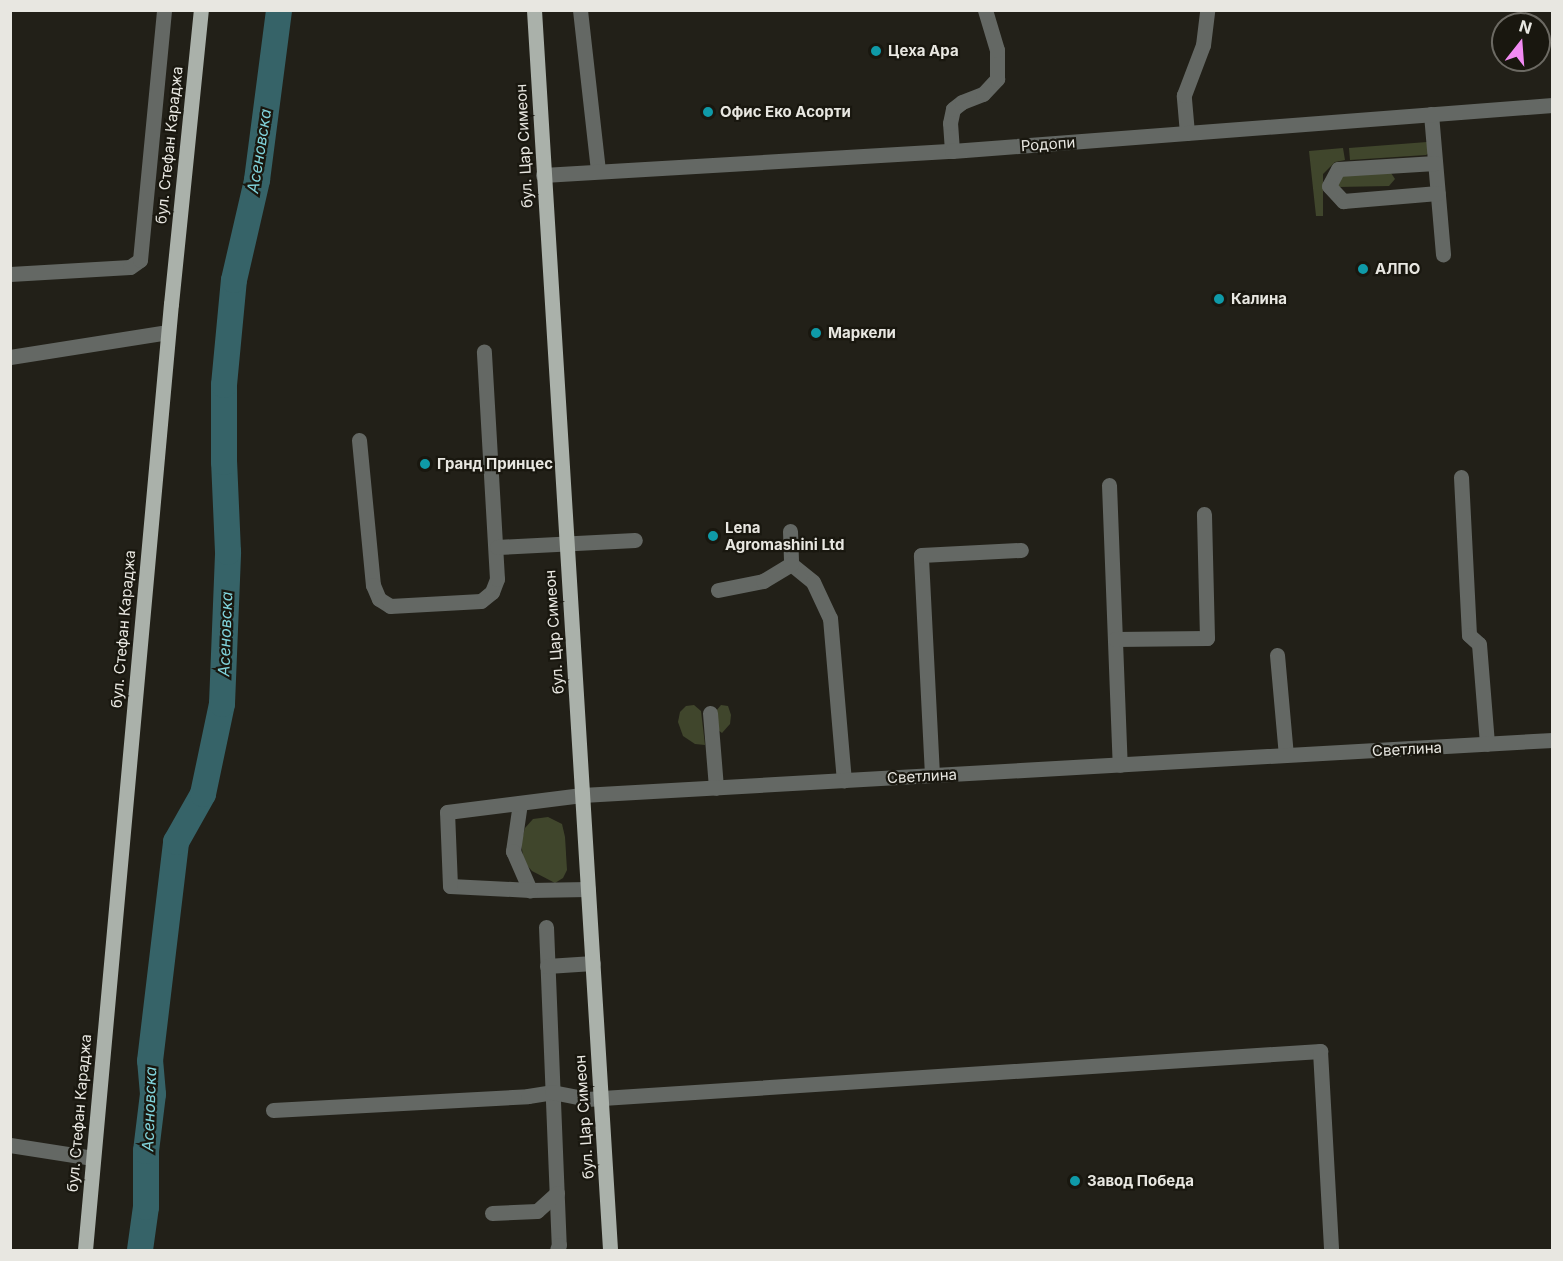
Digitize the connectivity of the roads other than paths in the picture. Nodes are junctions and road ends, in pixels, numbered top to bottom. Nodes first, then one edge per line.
1 (164, 10) edge
2 (201, 10) edge
3 (534, 10) edge
4 (580, 10) edge
5 (985, 10) edge
6 (1207, 10) edge
7 (1552, 105) edge
8 (1431, 114) junction
9 (1187, 133) junction
10 (952, 151) junction
11 (1435, 163) junction
12 (598, 171) junction
13 (543, 176) junction
14 (1438, 193) junction
15 (1443, 254) dead end
16 (10, 274) edge
17 (168, 332) junction
18 (484, 351) dead end
19 (10, 357) edge
20 (359, 440) dead end
21 (1461, 477) dead end
22 (1108, 485) dead end
23 (1204, 514) dead end
24 (790, 531) dead end
25 (635, 540) dead end
26 (567, 544) junction
27 (497, 547) junction
28 (1021, 550) dead end
29 (791, 564) junction
30 (718, 590) dead end
31 (1115, 639) junction
32 (1277, 655) dead end
33 (710, 713) dead end
34 (1552, 740) edge
35 (1486, 744) junction
36 (1286, 755) junction
37 (1120, 765) junction
38 (932, 775) junction
39 (844, 780) junction
40 (716, 788) junction
41 (582, 795) junction
42 (520, 803) junction
43 (588, 889) junction
44 (530, 890) junction
45 (546, 927) dead end
46 (593, 963) junction
47 (547, 966) junction
48 (552, 1092) junction
49 (601, 1098) junction
50 (273, 1110) dead end
51 (10, 1145) edge
52 (93, 1158) junction
53 (557, 1193) junction
54 (492, 1213) dead end
55 (85, 1251) edge
56 (557, 1251) edge
57 (610, 1251) edge
58 (1331, 1251) edge

1 - 16 street
2 - 17 main road, бул. Стефан Караджа
3 - 13 main road, бул. Цар Симеон
4 - 12 street
5 - 10 street
6 - 9 street
7 - 8 street, Родопи
8 - 9 street, Родопи
8 - 11 street
9 - 10 street, Родопи
10 - 12 street, Родопи
11 - 14 street
11 - 14 street
12 - 13 street, Родопи
13 - 26 main road, бул. Цар Симеон
14 - 15 street
17 - 19 street
17 - 52 main road, бул. Стефан Караджа
18 - 27 street
20 - 27 street
21 - 35 street
22 - 31 street
23 - 31 street
24 - 29 street
25 - 26 street
26 - 27 street
26 - 41 main road, бул. Цар Симеон
28 - 38 street
29 - 30 street
29 - 39 street
31 - 37 street
32 - 36 street
33 - 40 street
34 - 35 street, Светлина
35 - 36 street, Светлина
36 - 37 street, Светлина
37 - 38 street, Светлина
38 - 39 street, Светлина
39 - 40 street, Светлина
40 - 41 street, Светлина
41 - 42 street, Светлина
41 - 43 main road, бул. Цар Симеон
42 - 44 street
42 - 44 street, Светлина
43 - 44 street
43 - 46 main road, бул. Цар Симеон
45 - 47 street
46 - 47 street
46 - 49 main road, бул. Цар Симеон
47 - 48 street
48 - 49 street
48 - 50 street
48 - 53 street
49 - 57 main road, бул. Цар Симеон
49 - 58 street
51 - 52 street
52 - 55 main road, бул. Стефан Караджа
53 - 54 street
53 - 56 street

